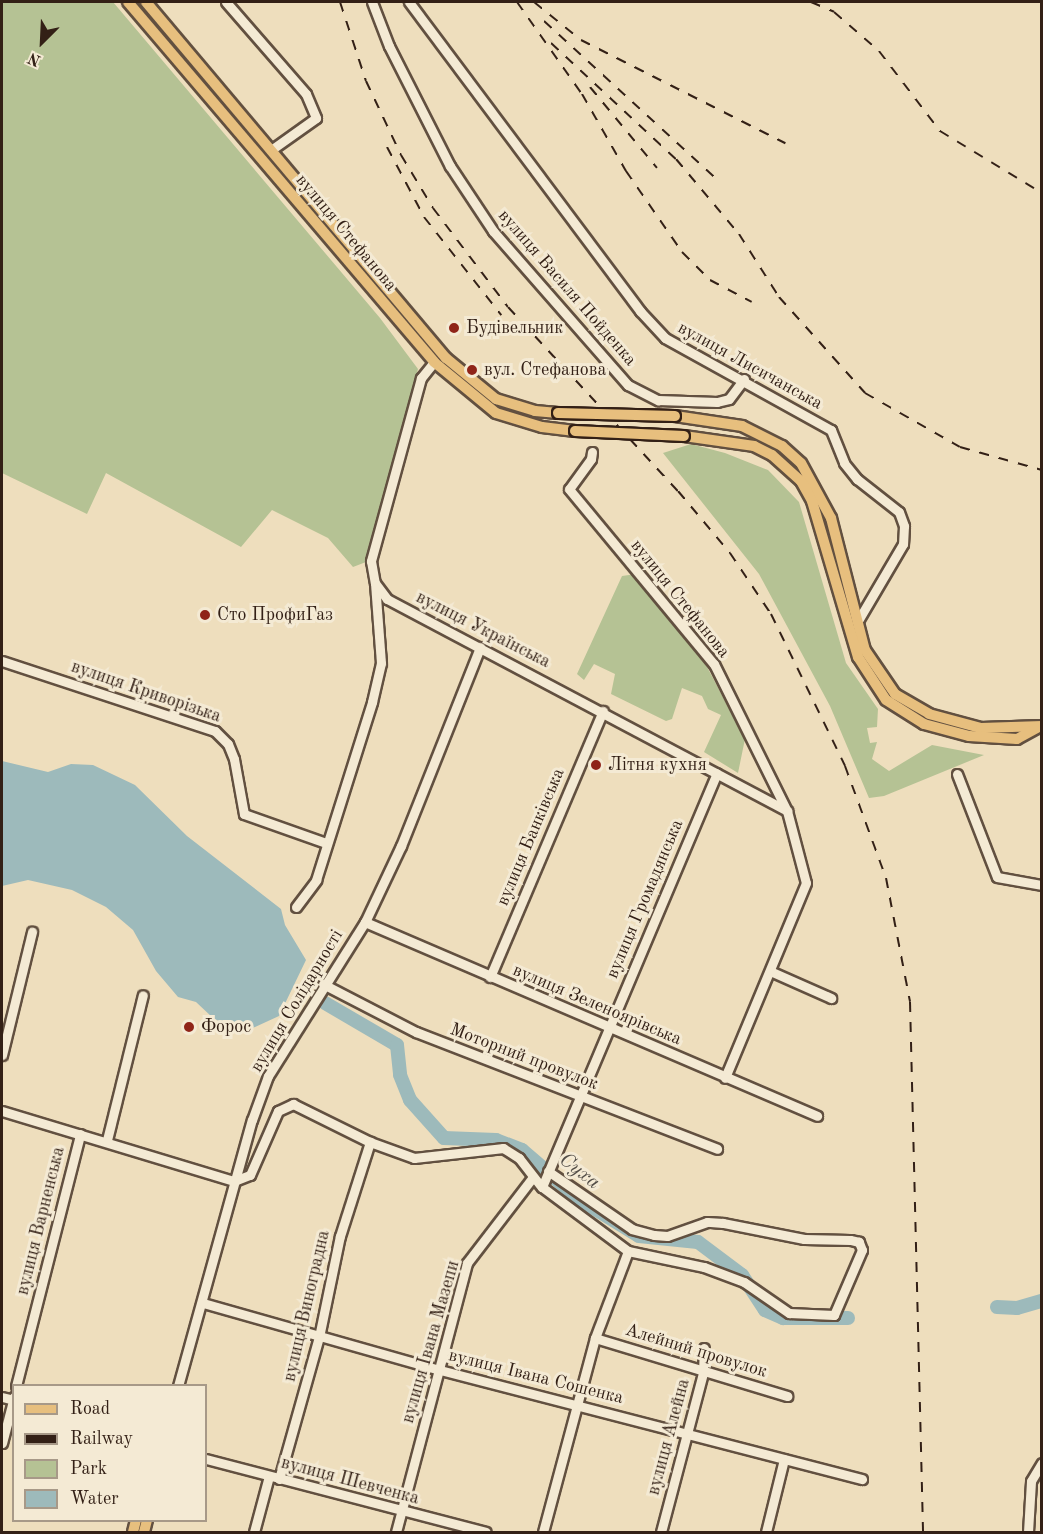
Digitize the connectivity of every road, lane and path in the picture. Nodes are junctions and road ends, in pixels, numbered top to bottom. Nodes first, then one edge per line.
1 (128, 2) edge
2 (146, 2) edge
3 (226, 2) edge
4 (372, 2) edge
5 (409, 2) edge
6 (271, 150) junction
7 (446, 357) junction
8 (434, 362) junction
9 (744, 379) junction
10 (591, 452) dead end
11 (375, 583) junction
12 (859, 619) junction
13 (480, 647) junction
14 (2, 661) edge
15 (603, 711) junction
16 (1040, 726) edge
17 (717, 773) junction
18 (957, 774) dead end
19 (787, 811) junction
20 (326, 843) junction
21 (1041, 885) edge
22 (296, 907) dead end
23 (365, 922) junction
24 (32, 932) dead end
25 (770, 971) junction
26 (490, 977) junction
27 (323, 984) junction
28 (143, 995) dead end
29 (831, 998) dead end
30 (609, 1028) junction
31 (2, 1055) edge
32 (725, 1078) junction
33 (579, 1096) junction
34 (2, 1111) edge
35 (817, 1116) dead end
36 (80, 1134) junction
37 (107, 1140) junction
38 (370, 1142) junction
39 (717, 1149) dead end
40 (548, 1172) junction
41 (533, 1178) junction
42 (234, 1181) junction
43 (543, 1185) junction
44 (628, 1251) junction
45 (203, 1303) junction
46 (319, 1337) junction
47 (595, 1338) junction
48 (704, 1348) dead end
49 (440, 1370) junction
50 (703, 1373) junction
51 (17, 1384) edge
52 (179, 1384) edge
53 (787, 1396) dead end
54 (578, 1404) junction
55 (12, 1405) edge
56 (688, 1434) junction
57 (2, 1443) edge
58 (207, 1459) edge
59 (784, 1459) junction
60 (1041, 1463) edge
61 (269, 1476) junction
62 (279, 1479) junction
63 (862, 1479) dead end
64 (402, 1512) junction
65 (254, 1533) edge
66 (396, 1533) edge
67 (486, 1533) edge
68 (543, 1533) edge
69 (661, 1533) edge
70 (766, 1533) edge
71 (1028, 1533) edge

1 - 8 main road, вулиця Стефанова
2 - 6 main road, вулиця Стефанова
3 - 6 street
4 - 9 street, вулиця Василя Пойденка
5 - 9 street, вулиця Лисичанська
6 - 7 main road, вулиця Стефанова
7 - 8 main road
7 - 12 main road, вулиця Стефанова, bridge
8 - 11 street
8 - 16 main road, вулиця Стефанова, bridge
9 - 12 street, вулиця Лисичанська
10 - 19 street, вулиця Стефанова
11 - 13 street, вулиця Українська
11 - 20 street
12 - 16 main road
13 - 15 street, вулиця Українська
13 - 23 street, вулиця Солідарності
14 - 20 street, вулиця Криворізька
15 - 17 street, вулиця Українська
15 - 26 street, вулиця Банківська
17 - 19 street, вулиця Українська
17 - 30 street, вулиця Громадянська
18 - 21 street
19 - 25 street
20 - 22 street
23 - 26 street, вулиця Зеленоярівська
23 - 27 street, вулиця Солідарності
24 - 31 street
25 - 29 street
25 - 32 street
26 - 30 street, вулиця Зеленоярівська
27 - 33 street, Моторний провулок
27 - 42 street, вулиця Солідарності
28 - 37 street
30 - 32 street, вулиця Зеленоярівська
30 - 33 street, вулиця Громадянська
32 - 35 street, вулиця Зеленоярівська
33 - 39 street, Моторний провулок
33 - 40 street, вулиця Громадянська
34 - 36 street
36 - 37 street
36 - 51 street, вулиця Варненська
37 - 42 street
38 - 41 street
38 - 42 street
38 - 46 street, вулиця Виноградна
40 - 43 street, вулиця Громадянська
40 - 44 street
41 - 43 street
41 - 49 street, вулиця Івана Мазепи
42 - 45 street, вулиця Солідарності
43 - 44 street
44 - 47 street
45 - 46 street, вулиця Івана Сошенка
45 - 52 street, вулиця Солідарності
46 - 49 street, вулиця Івана Сошенка
46 - 62 street, вулиця Виноградна
47 - 50 street, Алейний провулок
47 - 54 street
48 - 50 street, вулиця Алейна
49 - 54 street, вулиця Івана Сошенка
49 - 64 street, вулиця Івана Мазепи
50 - 53 street, Алейний провулок
50 - 56 street, вулиця Алейна
54 - 56 street, вулиця Івана Сошенка
54 - 68 street
55 - 57 street
56 - 59 street, вулиця Івана Сошенка
56 - 69 street, вулиця Алейна
58 - 61 street, вулиця Шевченка
59 - 63 street, вулиця Івана Сошенка
59 - 70 street
60 - 71 street
61 - 62 street, вулиця Шевченка
61 - 65 street
62 - 64 street, вулиця Шевченка
64 - 66 street, вулиця Івана Мазепи
64 - 67 street, вулиця Шевченка

